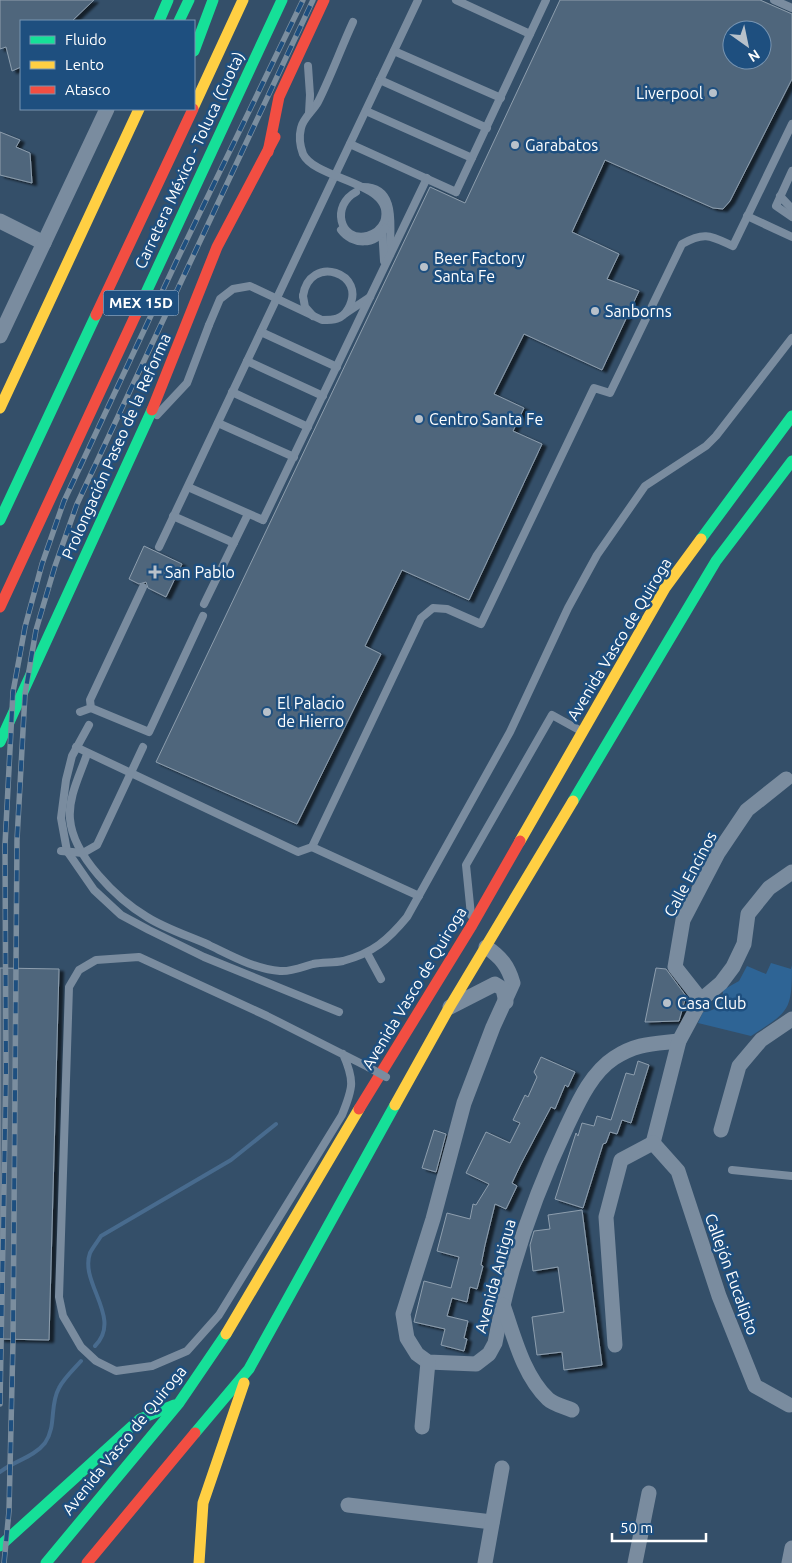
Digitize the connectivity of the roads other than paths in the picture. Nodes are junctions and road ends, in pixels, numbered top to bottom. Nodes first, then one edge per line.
1 (158, 0) edge
2 (168, 0) edge
3 (188, 0) edge
4 (213, 0) edge
5 (236, 0) edge
6 (243, 0) edge
7 (282, 0) edge
8 (324, 0) edge
9 (418, 0) edge
10 (456, 0) edge
11 (546, 0) edge
12 (774, 0) edge
13 (792, 8) edge
14 (148, 20) edge
15 (160, 20) edge
16 (179, 20) edge
17 (353, 22) dead end
18 (231, 26) junction
19 (530, 34) junction
20 (195, 48) edge
21 (394, 51) junction
22 (309, 62) joint
23 (380, 80) junction
24 (296, 92) dead end
25 (501, 98) junction
26 (195, 103) edge
27 (288, 109) dead end
28 (107, 110) edge
29 (128, 110) edge
30 (139, 110) edge
31 (192, 110) edge
32 (366, 111) junction
33 (174, 119) dead end
34 (792, 124) edge
35 (486, 128) junction
36 (350, 144) junction
37 (268, 152) junction
38 (170, 158) junction
39 (472, 158) junction
40 (792, 171) edge
41 (109, 177) junction
42 (427, 178) junction
43 (790, 183) edge
44 (355, 191) junction
45 (780, 196) junction
46 (792, 209) edge
47 (748, 216) junction
48 (792, 217) edge
49 (0, 221) edge
50 (792, 237) edge
51 (44, 243) junction
52 (387, 258) junction
53 (370, 297) junction
54 (261, 332) junction
55 (0, 336) edge
56 (792, 338) edge
57 (247, 361) junction
58 (337, 367) junction
59 (232, 392) junction
60 (323, 396) junction
61 (0, 408) edge
62 (792, 416) edge
63 (218, 423) junction
64 (308, 427) junction
65 (144, 430) junction
66 (294, 457) junction
67 (792, 461) edge
68 (188, 486) junction
69 (248, 514) junction
70 (173, 516) junction
71 (0, 520) edge
72 (234, 543) junction
73 (159, 547) dead end
74 (143, 587) dead end
75 (204, 604) dead end
76 (0, 607) edge
77 (203, 616) dead end
78 (91, 708) junction
79 (80, 712) dead end
80 (89, 725) dead end
81 (582, 732) junction
82 (0, 742) edge
83 (76, 747) junction
84 (143, 748) dead end
85 (87, 754) junction
86 (131, 774) junction
87 (786, 779) dead end
88 (312, 847) junction
89 (64, 851) junction
90 (83, 854) junction
91 (792, 872) edge
92 (418, 896) junction
93 (472, 925) junction
94 (486, 947) junction
95 (367, 953) junction
96 (381, 979) dead end
97 (701, 1000) junction
98 (506, 1002) junction
99 (449, 1008) junction
100 (339, 1012) dead end
101 (792, 1019) edge
102 (679, 1041) junction
103 (343, 1054) junction
104 (386, 1076) dead end
105 (721, 1130) dead end
106 (652, 1143) junction
107 (732, 1170) dead end
108 (792, 1176) edge
109 (269, 1263) junction
110 (502, 1304) junction
111 (219, 1315) junction
112 (615, 1345) dead end
113 (428, 1362) junction
114 (249, 1369) junction
115 (178, 1402) junction
116 (789, 1405) dead end
117 (572, 1410) dead end
118 (422, 1428) dead end
119 (502, 1468) dead end
120 (649, 1494) dead end
121 (348, 1505) dead end
122 (492, 1522) junction
123 (0, 1546) edge
124 (792, 1548) edge
125 (46, 1563) edge
126 (87, 1563) edge
127 (199, 1563) edge
128 (485, 1563) edge
129 (635, 1563) edge
130 (789, 1563) edge

1 - 14 street
2 - 15 main road
3 - 16 main road
4 - 20 main road
5 - 18 main road
6 - 18 main road, Carretera México - Toluca (Cuota) / MEX 15D
7 - 76 main road, Carretera México - Toluca (Cuota) / MEX 15D
8 - 37 main road
9 - 21 lane
10 - 19 lane
11 - 19 lane
12 - 13 lane
17 - 44 lane, bridge
18 - 26 main road, Carretera México - Toluca (Cuota) / MEX 15D
19 - 25 lane
21 - 23 lane
21 - 25 lane, bridge
22 - 24 main road
22 - 44 lane, bridge
23 - 32 lane
23 - 35 lane, bridge
25 - 35 lane
27 - 37 main road, Prolongación Paseo de la Reforma
28 - 51 street
29 - 41 main road
30 - 41 main road
31 - 38 main road, Carretera México - Toluca (Cuota) / MEX 15D
32 - 36 lane
32 - 39 lane, bridge
33 - 38 main road
34 - 47 lane
35 - 39 lane
36 - 42 lane, bridge
36 - 54 lane
37 - 65 main road, Prolongación Paseo de la Reforma
38 - 71 main road, Carretera México - Toluca (Cuota) / MEX 15D
39 - 42 lane, bridge
40 - 43 lane
41 - 61 main road
42 - 52 lane
43 - 45 lane
44 - 52 lane
45 - 46 lane
45 - 48 lane
47 - 50 lane
47 - 88 lane
49 - 51 street
51 - 55 street
52 - 53 lane
53 - 58 lane
53 - 65 lane, bridge
54 - 57 lane
54 - 58 lane, bridge
56 - 92 lane
57 - 59 lane
57 - 60 lane, bridge
58 - 60 lane
59 - 63 lane
59 - 64 lane, bridge
60 - 64 lane
62 - 81 main road, Avenida Vasco de Quiroga
63 - 66 lane, bridge
63 - 68 lane
64 - 66 lane
65 - 82 main road, Prolongación Paseo de la Reforma
66 - 69 lane, bridge
67 - 94 main road
68 - 69 lane, bridge
68 - 70 lane
69 - 72 lane
70 - 72 lane, bridge
70 - 73 lane
72 - 75 lane
74 - 78 lane
77 - 78 lane
78 - 79 lane
80 - 83 lane
81 - 93 main road, Avenida Vasco de Quiroga
81 - 93 lane
83 - 85 lane
83 - 89 lane
84 - 86 lane
85 - 86 lane
85 - 90 lane
86 - 88 lane
86 - 90 lane
87 - 97 street, Calle Encinos
88 - 92 lane
89 - 90 lane
89 - 100 lane
90 - 95 lane
91 - 97 street
92 - 95 lane
93 - 109 main road, Avenida Vasco de Quiroga
94 - 98 street
94 - 99 main road
95 - 96 lane
97 - 102 street
98 - 99 street
98 - 113 street
99 - 114 main road
101 - 105 street
102 - 106 street
102 - 110 street, Avenida Antigua
103 - 104 lane, bridge
103 - 111 lane
103 - 111 lane
106 - 112 street
106 - 116 street, Callejón Eucalipto
107 - 108 lane
109 - 111 lane
109 - 115 main road, Avenida Vasco de Quiroga
110 - 113 street, Avenida Antigua
110 - 117 street
113 - 118 street
114 - 126 main road
114 - 127 main road
115 - 123 main road
115 - 125 main road, Avenida Vasco de Quiroga
119 - 122 street
120 - 129 street
121 - 122 street
122 - 128 street
124 - 130 street

